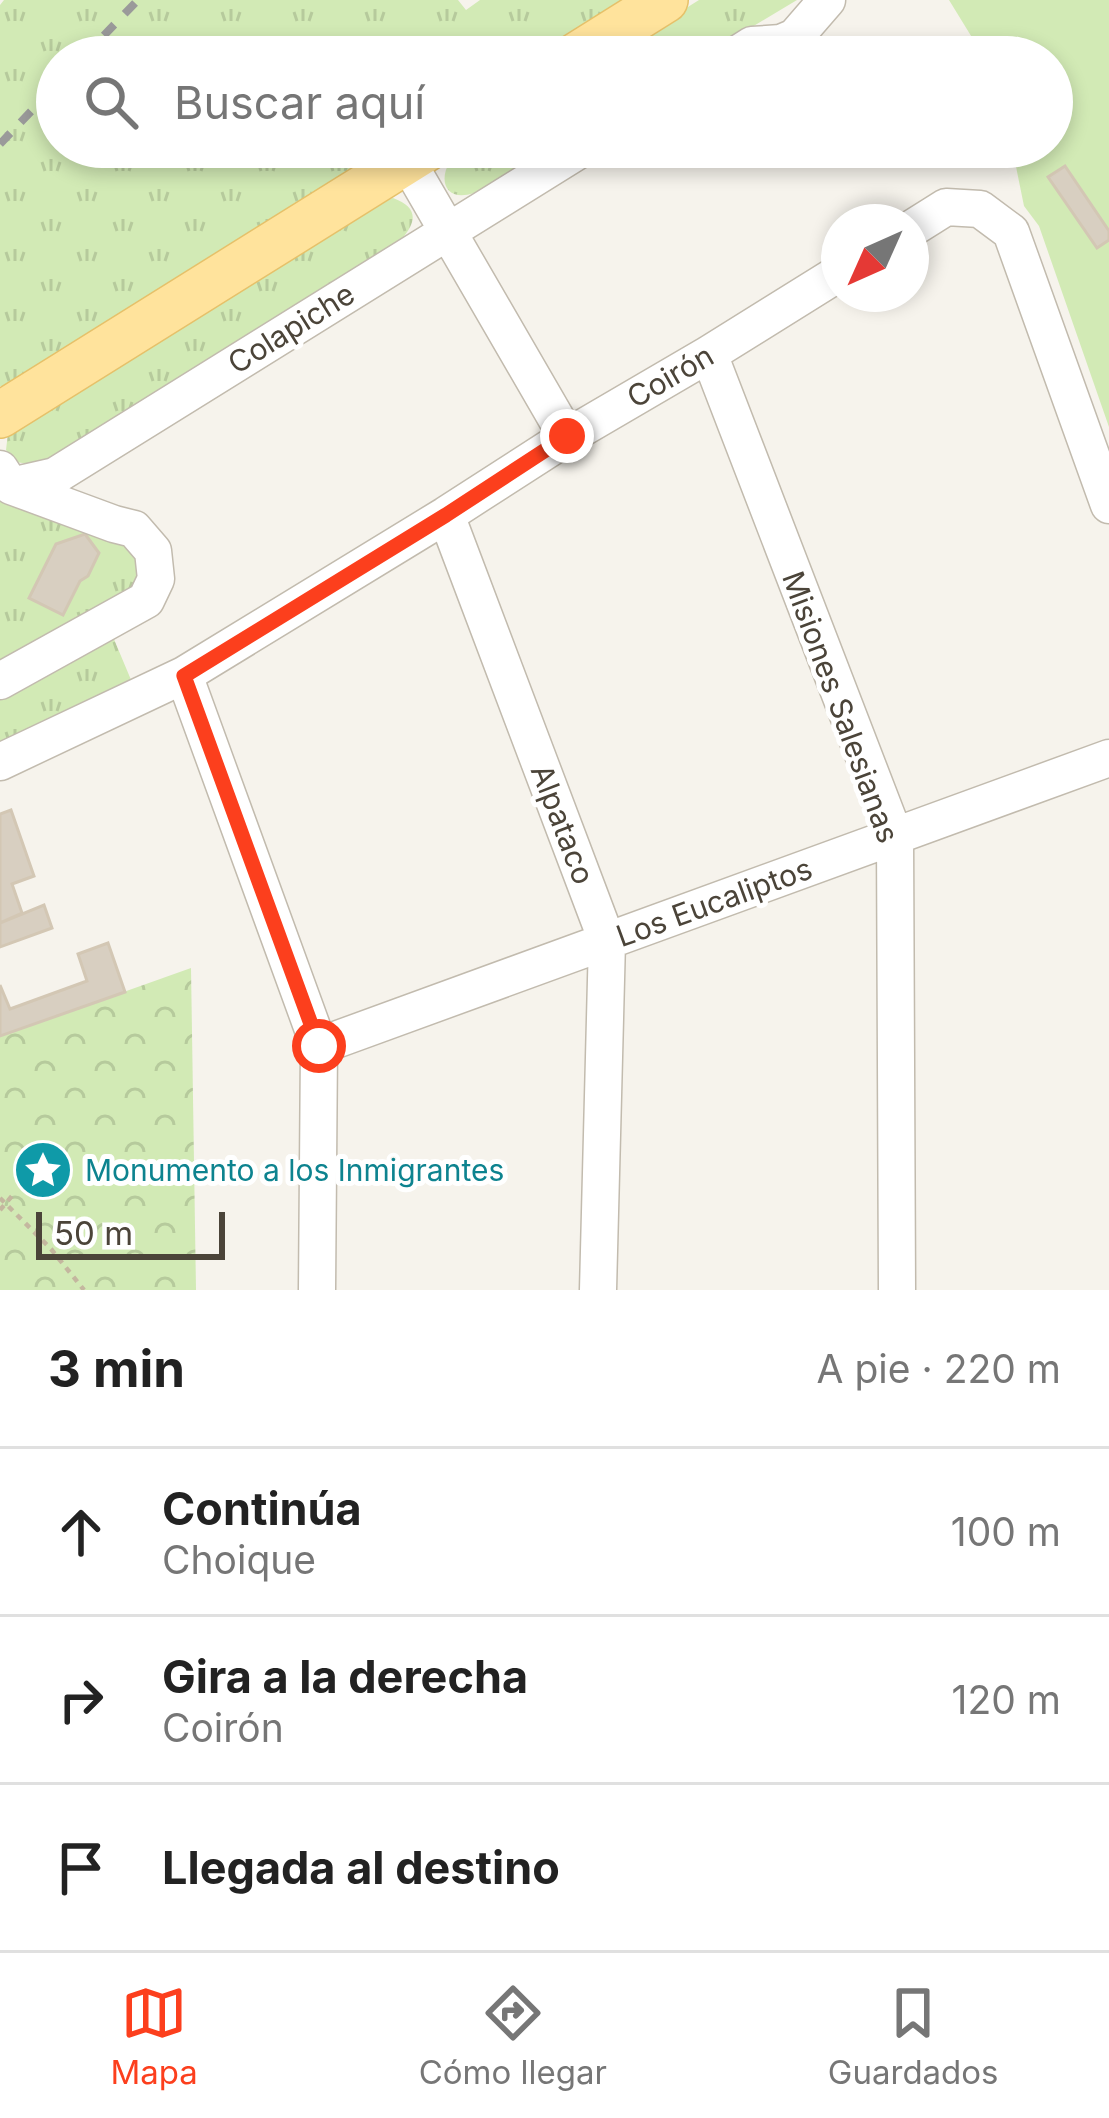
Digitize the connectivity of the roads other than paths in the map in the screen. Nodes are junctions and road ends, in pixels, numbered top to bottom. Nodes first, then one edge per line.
1 (665, 0) edge
2 (826, 1) edge
3 (608, 36) edge
4 (796, 36) edge
5 (396, 168) edge
6 (423, 168) edge
7 (549, 168) edge
8 (929, 218) edge
9 (447, 230) junction
10 (821, 284) edge
11 (709, 354) junction
12 (0, 415) edge
13 (567, 436) junction
14 (6, 477) edge
15 (1109, 505) edge
16 (446, 515) junction
17 (184, 676) junction
18 (0, 681) edge
19 (1109, 758) edge
20 (0, 762) edge
21 (895, 837) junction
22 (607, 941) junction
23 (319, 1046) junction
24 (316, 1290) edge
25 (598, 1290) edge
26 (897, 1290) edge

1 - 3 main road
2 - 4 street
5 - 12 main road
6 - 9 street
7 - 9 street, Colapiche
8 - 15 street
9 - 13 street
9 - 14 street, Colapiche
10 - 11 street, Coirón
11 - 13 street, Coirón
11 - 21 street, Misiones Salesianas
13 - 16 street, Coirón
14 - 18 street
16 - 17 street, Coirón
16 - 22 street, Alpataco
17 - 20 street, Coirón
17 - 23 street
19 - 21 street, Los Eucaliptos
21 - 22 street, Los Eucaliptos
21 - 26 street, Misiones Salesianas
22 - 23 street, Los Eucaliptos
22 - 25 street, Alpataco
23 - 24 street

